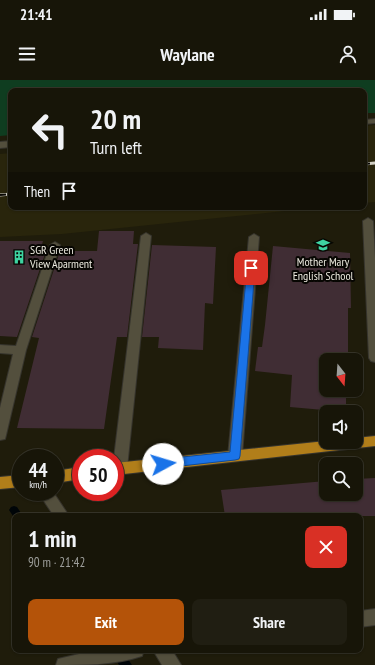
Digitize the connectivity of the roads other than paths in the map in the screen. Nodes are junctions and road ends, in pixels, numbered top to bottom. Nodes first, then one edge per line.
1 (368, 221) dead end
2 (146, 236) dead end
3 (254, 237) dead end
4 (55, 244) dead end
5 (0, 349) edge
6 (20, 350) junction
7 (375, 358) edge
8 (0, 435) edge
9 (375, 441) edge
10 (119, 449) edge
11 (235, 456) junction
12 (124, 467) edge
13 (12, 482) edge
14 (0, 483) edge
15 (51, 501) edge
16 (60, 513) edge
17 (375, 617) edge
18 (363, 619) edge
19 (122, 653) edge
20 (163, 653) edge
21 (64, 665) edge
22 (173, 665) edge

1 - 7 street
2 - 10 street
3 - 11 street
4 - 6 street
5 - 6 street
6 - 8 street
9 - 11 main road
11 - 12 main road
13 - 14 main road
15 - 16 street
17 - 18 street
19 - 21 street
20 - 22 street

